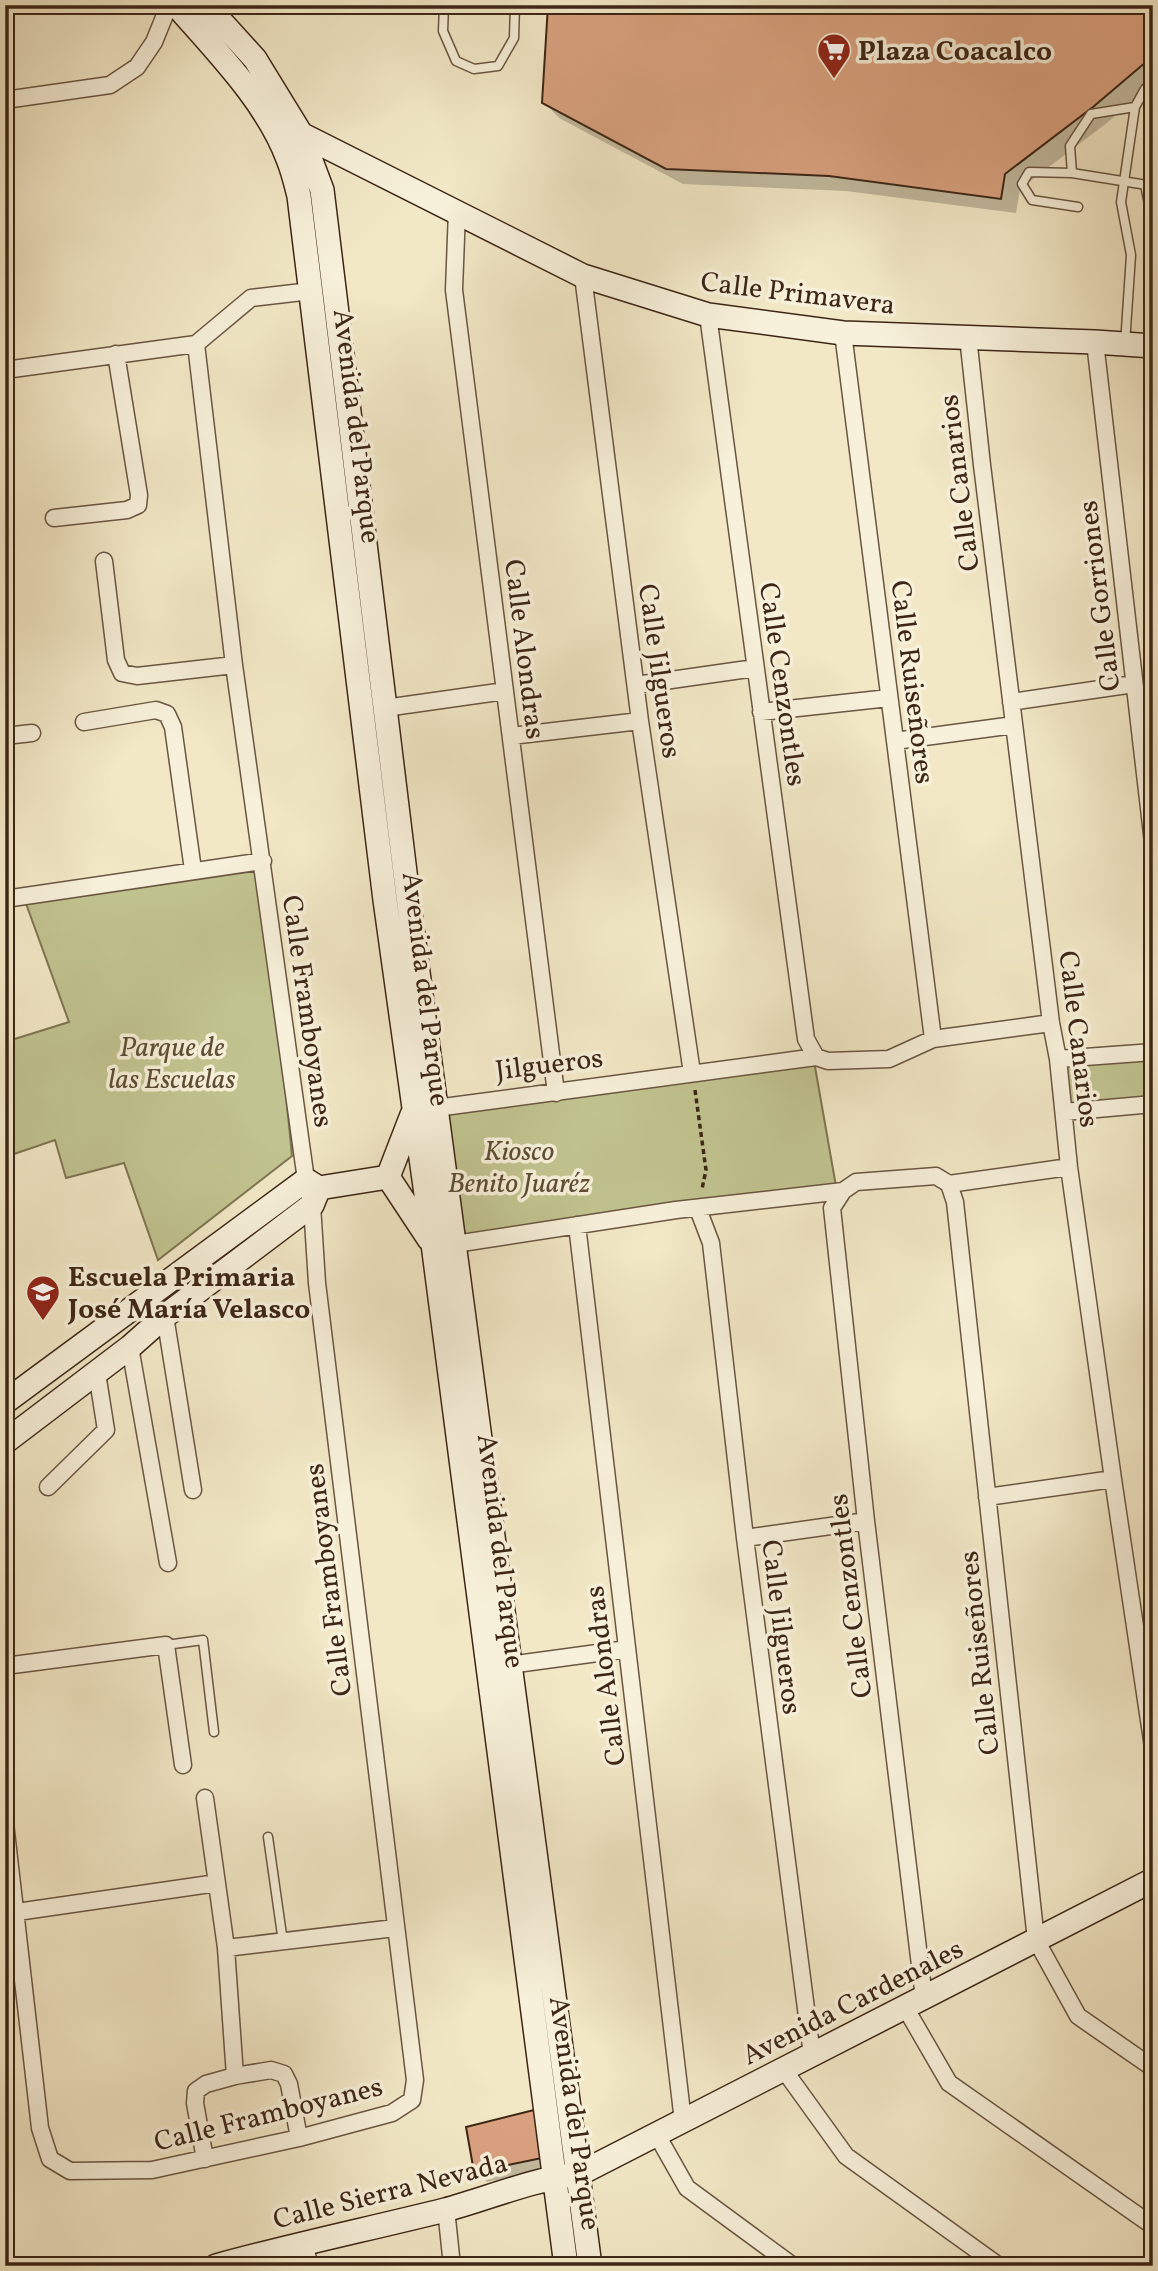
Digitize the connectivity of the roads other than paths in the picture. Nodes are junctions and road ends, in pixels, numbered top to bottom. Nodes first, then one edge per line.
1 (169, 5) edge
2 (176, 5) edge
3 (206, 5) edge
4 (444, 5) edge
5 (515, 5) edge
6 (1153, 82) edge
7 (5, 100) edge
8 (1135, 107) junction
9 (267, 118) junction
10 (301, 134) junction
11 (1072, 173) junction
12 (1124, 181) junction
13 (1149, 185) edge
14 (1078, 207) dead end
15 (457, 211) junction
16 (1153, 211) edge
17 (583, 276) junction
18 (311, 291) junction
19 (708, 315) junction
20 (843, 333) junction
21 (968, 337) junction
22 (1095, 342) junction
23 (196, 344) junction
24 (1125, 344) junction
25 (1153, 346) edge
26 (116, 354) junction
27 (5, 370) edge
28 (54, 518) dead end
29 (104, 561) dead end
30 (234, 665) junction
31 (755, 668) junction
32 (1134, 684) junction
33 (636, 685) junction
34 (505, 691) junction
35 (890, 698) junction
36 (1011, 702) junction
37 (385, 708) junction
38 (761, 712) junction
39 (640, 721) junction
40 (85, 722) dead end
41 (1014, 725) junction
42 (32, 733) dead end
43 (5, 736) edge
44 (511, 736) junction
45 (895, 741) junction
46 (1153, 844) edge
47 (262, 861) junction
48 (193, 870) junction
49 (5, 900) edge
50 (1051, 1023) junction
51 (933, 1039) junction
52 (1153, 1052) edge
53 (816, 1057) junction
54 (1058, 1059) junction
55 (692, 1073) junction
56 (556, 1093) junction
57 (1153, 1104) edge
58 (424, 1109) junction
59 (1064, 1112) junction
60 (1069, 1167) junction
61 (388, 1177) junction
62 (949, 1184) junction
63 (312, 1191) junction
64 (842, 1191) junction
65 (698, 1209) junction
66 (577, 1225) junction
67 (444, 1244) junction
68 (165, 1315) junction
69 (130, 1348) junction
70 (97, 1373) junction
71 (5, 1402) edge
72 (5, 1442) edge
73 (1113, 1479) junction
74 (48, 1487) dead end
75 (193, 1490) dead end
76 (987, 1497) junction
77 (866, 1521) junction
78 (745, 1538) junction
79 (168, 1563) dead end
80 (166, 1645) junction
81 (627, 1650) junction
82 (509, 1665) junction
83 (5, 1666) edge
84 (214, 1732) dead end
85 (1153, 1746) edge
86 (183, 1765) dead end
87 (205, 1798) dead end
88 (5, 1823) edge
89 (268, 1837) dead end
90 (1153, 1880) edge
91 (217, 1883) junction
92 (17, 1912) junction
93 (396, 1928) junction
94 (1036, 1940) junction
95 (283, 1942) junction
96 (226, 1948) junction
97 (914, 2003) junction
98 (812, 2055) junction
99 (1153, 2068) edge
100 (784, 2070) junction
101 (235, 2076) junction
102 (683, 2122) junction
103 (657, 2134) junction
104 (299, 2138) junction
105 (205, 2159) junction
106 (568, 2176) junction
107 (446, 2210) junction
108 (1153, 2226) edge
109 (305, 2242) junction
110 (216, 2266) edge
111 (309, 2266) edge
112 (452, 2266) edge
113 (566, 2266) edge
114 (590, 2266) edge
115 (793, 2266) edge
116 (999, 2266) edge

1 - 7 street
2 - 9 street, Avenida del Parque
3 - 10 street, Avenida del Parque
4 - 5 lane
6 - 8 lane
8 - 11 lane
8 - 12 lane
9 - 10 street, Calle Primavera
9 - 18 street, Avenida del Parque
10 - 15 street, Calle Primavera
10 - 37 street, Avenida del Parque
11 - 12 lane
11 - 14 lane
12 - 13 lane
12 - 24 lane
13 - 16 lane
15 - 17 street, Calle Primavera
15 - 34 street, Calle Alondras
17 - 19 street, Calle Primavera
17 - 33 street, Calle Jilgueros
18 - 23 street
18 - 58 street, Avenida del Parque
19 - 20 street, Calle Primavera
19 - 31 street, Calle Cenzontles
20 - 21 street, Calle Primavera
20 - 35 street, Calle Ruiseñores
21 - 22 street, Calle Primavera
21 - 36 street, Calle Canarios
22 - 24 street, Calle Primavera
22 - 32 street, Calle Gorriones
23 - 26 street
23 - 30 street, Calle Framboyanes
24 - 25 street, Calle Primavera
26 - 27 street
26 - 28 street
29 - 30 street
30 - 47 street, Calle Framboyanes
31 - 33 street
31 - 38 street, Calle Cenzontles
32 - 36 street
32 - 46 street, Calle Gorriones
33 - 39 street, Calle Jilgueros
34 - 37 street
34 - 44 street, Calle Alondras
35 - 38 street
35 - 45 street, Calle Ruiseñores
36 - 41 street, Calle Canarios
37 - 58 street, Avenida del Parque
38 - 53 street, Calle Cenzontles
39 - 44 street
39 - 55 street, Calle Jilgueros
40 - 48 street
41 - 45 street
41 - 50 street, Calle Canarios
42 - 43 street
44 - 56 street, Calle Alondras
45 - 51 street, Calle Ruiseñores
47 - 48 street
47 - 63 street, Calle Framboyanes
48 - 49 street
50 - 51 street, Jilgueros
50 - 54 street, Calle Canarios
51 - 53 street, Jilgueros
52 - 54 street
53 - 55 street, Jilgueros
54 - 59 street, Calle Canarios
55 - 56 street, Jilgueros
56 - 58 street, Jilgueros
57 - 59 street
58 - 61 street
58 - 67 street, Avenida del Parque
59 - 60 street, Calle Canarios
60 - 62 street
60 - 73 street, Calle Canarios
61 - 63 street
61 - 67 street
62 - 64 street
62 - 76 street, Calle Ruiseñores
63 - 68 street
63 - 71 street
63 - 93 street, Calle Framboyanes
64 - 65 street
64 - 77 street, Calle Cenzontles
65 - 66 street
65 - 78 street, Calle Jilgueros
66 - 67 street
66 - 81 street, Calle Alondras
67 - 82 street, Avenida del Parque
67 - 106 street, Avenida del Parque
68 - 69 street
68 - 75 street
69 - 70 street
69 - 79 street
70 - 72 street
70 - 74 street
73 - 76 street
73 - 85 street, Calle Canarios
76 - 94 street, Calle Ruiseñores
77 - 78 street
77 - 97 street, Calle Cenzontles
78 - 98 street, Calle Jilgueros
80 - 83 street
80 - 84 lane
80 - 86 street
81 - 82 street
81 - 102 street, Calle Alondras
82 - 106 street, Avenida del Parque
87 - 91 street
88 - 92 street, Calle Framboyanes
89 - 95 lane
90 - 94 street, Avenida Cardenales
91 - 92 street
91 - 96 street
92 - 105 street, Calle Framboyanes
93 - 95 street
93 - 104 street, Calle Framboyanes
94 - 97 street, Avenida Cardenales
94 - 99 street, Calle Ruiseñores
95 - 96 street
96 - 101 street
97 - 98 street, Avenida Cardenales
97 - 108 street, Calle Cenzontles
98 - 100 street, Avenida Cardenales
100 - 102 street, Avenida Cardenales
100 - 116 street
101 - 104 street
101 - 105 street
102 - 103 street, Avenida Cardenales
103 - 106 street, Avenida Cardenales
103 - 115 street
104 - 105 street, Calle Framboyanes
106 - 107 street, Calle Sierra Nevada
106 - 113 street, Avenida del Parque
106 - 114 street, Avenida del Parque
107 - 109 street, Calle Sierra Nevada
107 - 112 street
109 - 110 street, Calle Sierra Nevada
109 - 111 street

